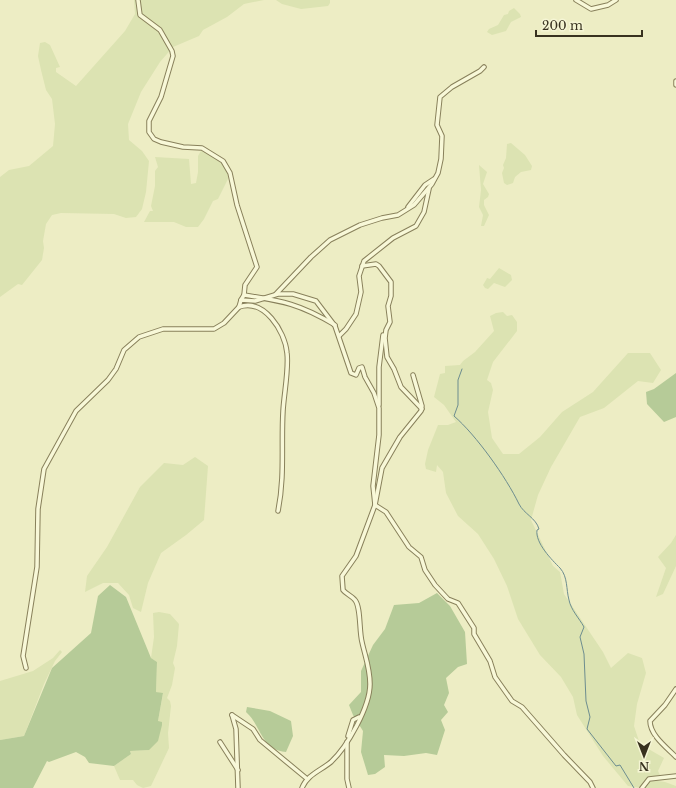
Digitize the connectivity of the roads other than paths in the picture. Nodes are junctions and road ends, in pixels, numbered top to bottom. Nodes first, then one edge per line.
1 (138, 0) edge
2 (576, 0) edge
3 (616, 0) edge
4 (484, 67) dead end
5 (676, 81) edge
6 (676, 85) edge
7 (435, 178) junction
8 (430, 187) junction
9 (408, 207) junction
10 (362, 266) junction
11 (244, 295) junction
12 (275, 295) junction
13 (266, 298) junction
14 (241, 300) junction
15 (239, 307) junction
16 (336, 326) junction
17 (386, 330) junction
18 (338, 336) junction
19 (413, 375) dead end
20 (379, 408) junction
21 (422, 409) junction
22 (375, 506) junction
23 (278, 511) dead end
24 (26, 668) dead end
25 (676, 689) edge
26 (347, 740) junction
27 (220, 742) dead end
28 (676, 757) edge
29 (238, 770) junction
30 (676, 776) edge
31 (306, 778) junction
32 (238, 788) edge
33 (302, 788) edge
34 (349, 788) edge
35 (593, 788) edge
36 (642, 788) edge

1 - 11 street
2 - 3 street
4 - 7 street
5 - 6 street
7 - 8 street
7 - 9 street
8 - 9 street
8 - 10 street
9 - 12 street
10 - 17 street
10 - 18 street
11 - 13 street
11 - 14 street
12 - 13 street
12 - 16 street
13 - 14 street
13 - 16 street
14 - 15 street
15 - 23 street
15 - 24 street
16 - 18 street
17 - 20 street
17 - 21 street
18 - 20 street
19 - 21 street
20 - 22 street
21 - 22 street
22 - 26 street
22 - 35 street
25 - 28 street
26 - 31 street
26 - 34 street
27 - 29 street
29 - 31 street
29 - 32 street
30 - 36 street
31 - 33 street

